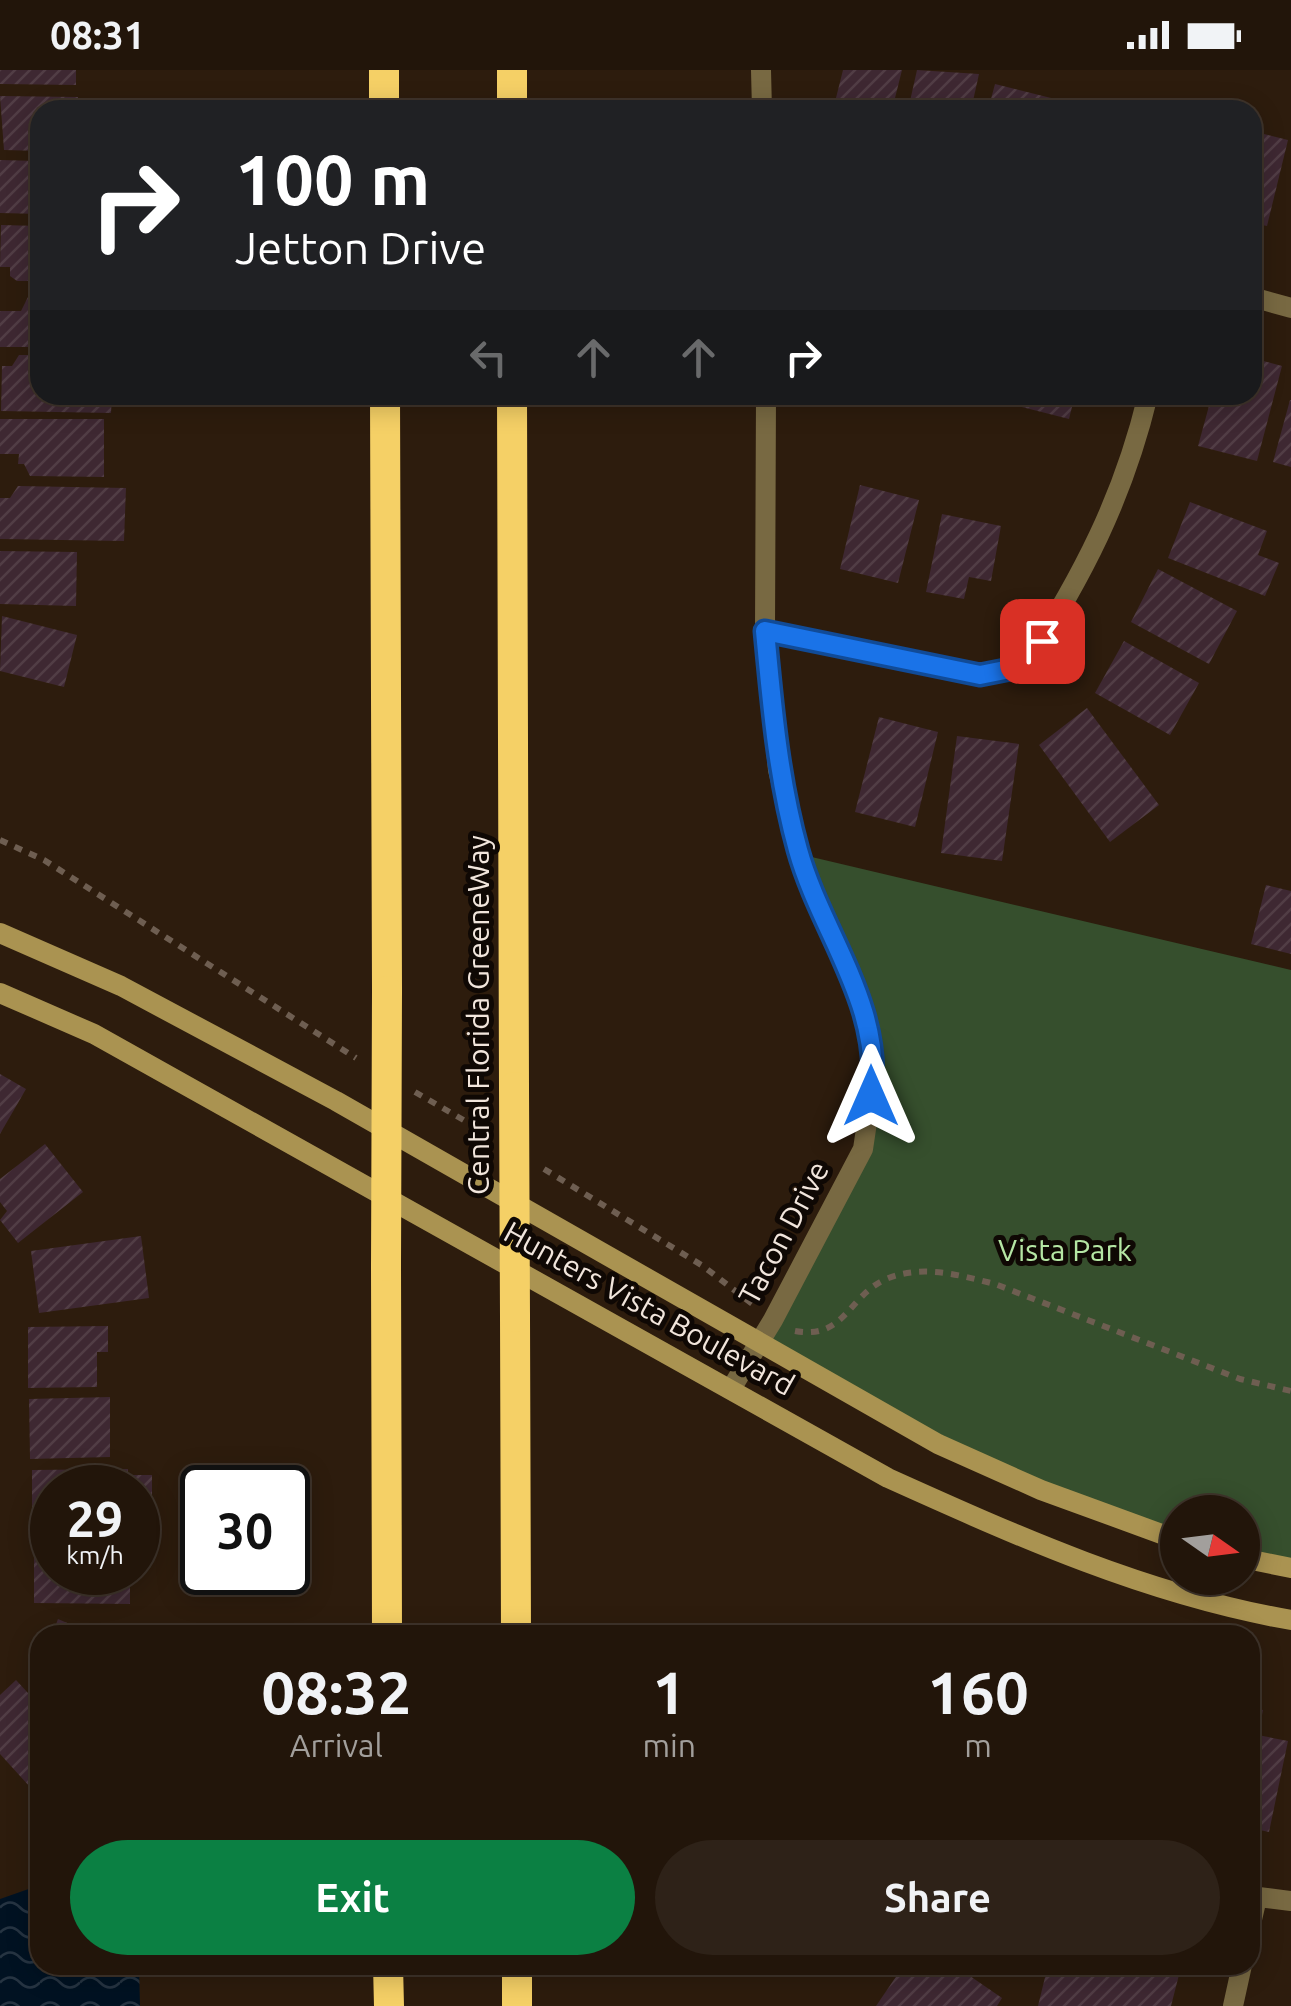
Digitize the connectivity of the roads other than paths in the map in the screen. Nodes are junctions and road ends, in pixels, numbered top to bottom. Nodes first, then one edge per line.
1 (384, 70) edge
2 (512, 70) edge
3 (761, 70) edge
4 (384, 100) edge
5 (512, 100) edge
6 (762, 100) edge
7 (1262, 300) edge
8 (1291, 308) edge
9 (385, 405) edge
10 (512, 405) edge
11 (766, 405) edge
12 (1146, 405) edge
13 (765, 631) junction
14 (0, 933) edge
15 (0, 993) edge
16 (758, 1345) junction
17 (731, 1389) junction
18 (1160, 1534) edge
19 (1260, 1562) edge
20 (1291, 1568) edge
21 (1291, 1620) edge
22 (388, 1625) edge
23 (516, 1625) edge
24 (1260, 1898) edge
25 (1291, 1901) edge
26 (388, 1975) edge
27 (517, 1975) edge
28 (1240, 1975) edge
29 (388, 2006) edge
30 (517, 2006) edge
31 (1233, 2006) edge

1 - 4 highway
2 - 5 highway
3 - 6 street
7 - 8 street
9 - 22 highway, bridge
10 - 23 highway, Central Florida GreeneWay, bridge
11 - 13 street, Tacon Drive
12 - 13 street
13 - 16 street, Tacon Drive
14 - 16 street, Hunters Vista Boulevard
15 - 17 street, Hunters Vista Boulevard
16 - 17 street, Tacon Drive
16 - 18 street, Hunters Vista Boulevard
17 - 21 street, Hunters Vista Boulevard
19 - 20 street
24 - 25 street
26 - 29 highway
27 - 30 highway
28 - 31 street

